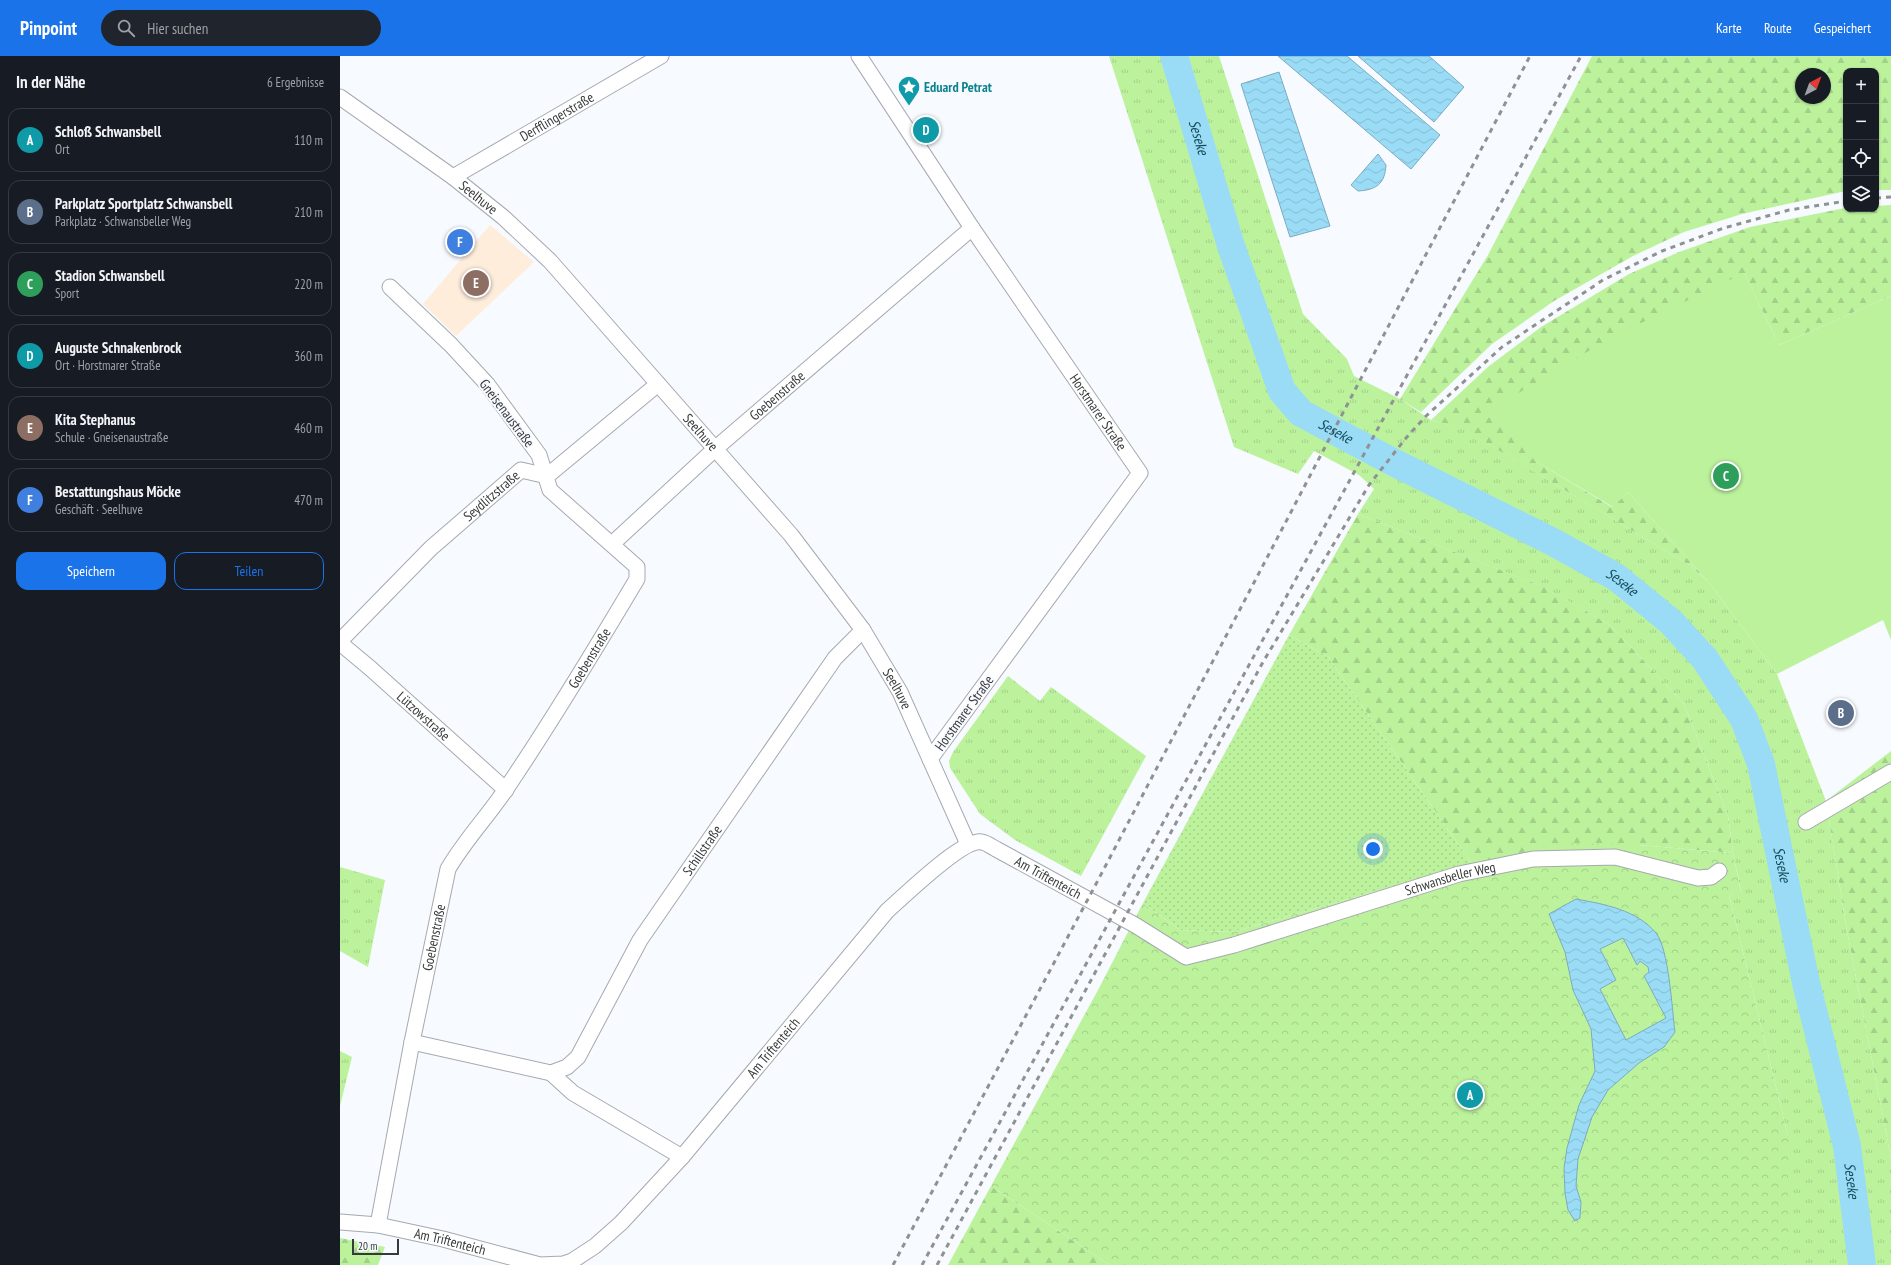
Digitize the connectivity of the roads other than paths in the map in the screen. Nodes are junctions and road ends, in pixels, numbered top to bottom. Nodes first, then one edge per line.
1 (661, 56) edge
2 (859, 56) edge
3 (340, 97) edge
4 (453, 177) junction
5 (972, 228) junction
6 (390, 287) dead end
7 (658, 384) junction
8 (716, 448) junction
9 (547, 476) junction
10 (612, 544) junction
11 (863, 630) junction
12 (340, 642) edge
13 (930, 759) junction
14 (1891, 772) edge
15 (506, 790) junction
16 (1806, 822) dead end
17 (968, 844) junction
18 (1719, 871) dead end
19 (1186, 957) joint
20 (412, 1042) junction
21 (551, 1073) junction
22 (682, 1157) junction
23 (340, 1222) edge
24 (378, 1225) junction
25 (517, 1262) edge

1 - 4 street, Derfflingerstraße
2 - 5 street, Horstmarer Straße
3 - 4 street, Seelhuve
4 - 7 street, Seelhuve
5 - 8 street, Goebenstraße
5 - 13 street, Horstmarer Straße
6 - 9 street, Gneisenaustraße
7 - 8 street, Seelhuve
7 - 9 street
8 - 10 street, Goebenstraße
8 - 11 street, Seelhuve
9 - 10 street, Gneisenaustraße
9 - 12 street, Seydlitzstraße
10 - 15 street, Goebenstraße
11 - 13 street, Seelhuve
11 - 21 street, Schillstraße
12 - 15 street, Lützowstraße
13 - 17 street, Seelhuve
14 - 16 street
15 - 20 street, Goebenstraße
17 - 19 street, Am Triftenteich
17 - 22 street, Am Triftenteich
18 - 19 street, Schwansbeller Weg
20 - 21 street
20 - 24 street, Goebenstraße
21 - 22 street
22 - 25 street, Am Triftenteich
23 - 24 street, Am Triftenteich
24 - 25 street, Am Triftenteich

